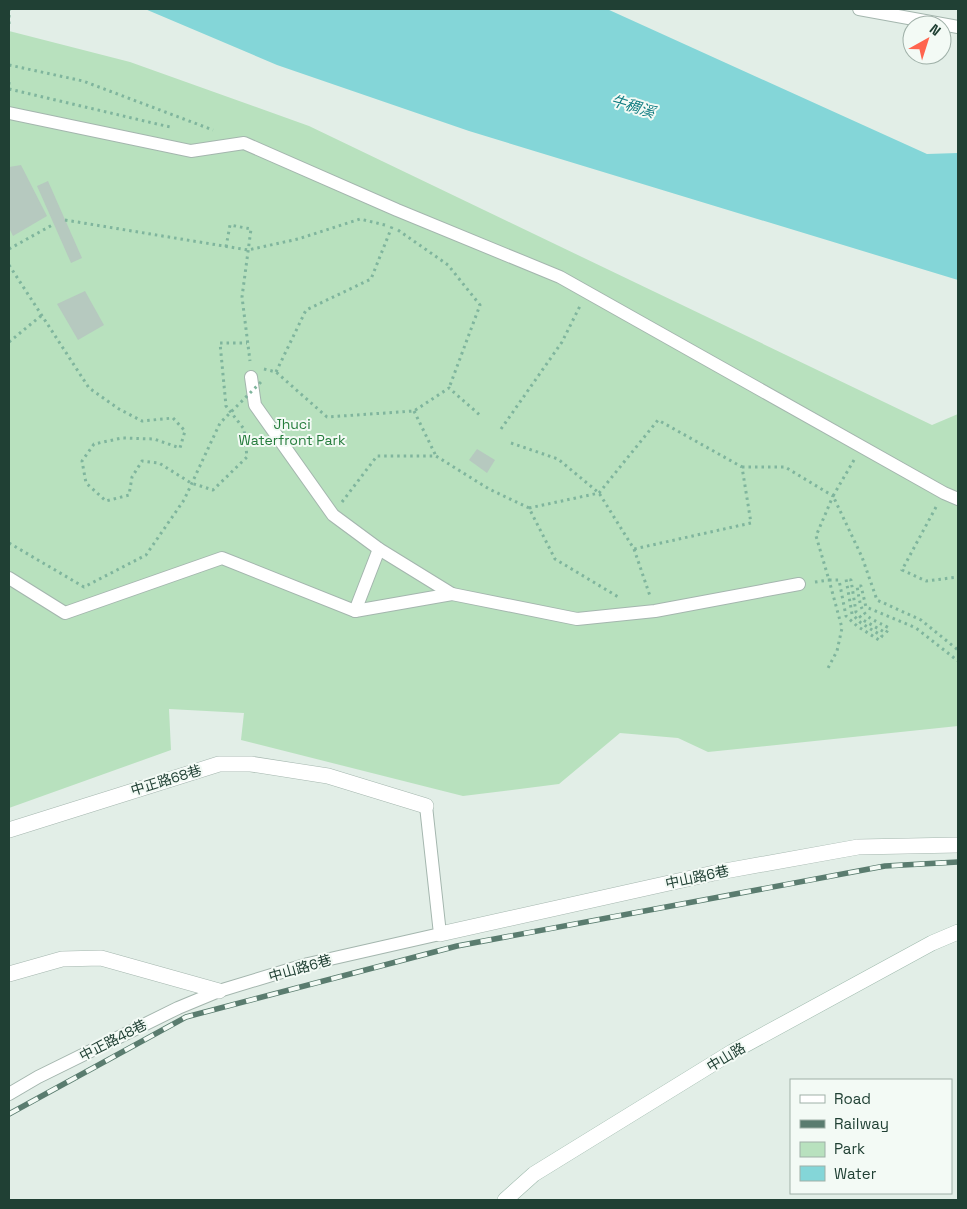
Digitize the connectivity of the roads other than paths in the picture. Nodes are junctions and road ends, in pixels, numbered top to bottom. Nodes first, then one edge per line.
1 (859, 9) edge
2 (958, 27) edge
3 (9, 112) edge
4 (255, 374) road end
5 (958, 499) edge
6 (379, 549) junction
7 (9, 578) edge
8 (799, 584) road end
9 (452, 594) junction
10 (355, 610) junction
11 (426, 806) joint
12 (9, 830) edge
13 (958, 845) edge
14 (958, 932) edge
15 (440, 934) junction
16 (9, 974) edge
17 (219, 992) junction
18 (9, 1094) edge
19 (505, 1200) edge

1 - 2 lane
3 - 5 lane
4 - 6 lane
6 - 9 lane
6 - 10 lane
7 - 10 lane
8 - 9 lane
9 - 10 lane
11 - 12 street, 中正路68巷
11 - 15 lane
13 - 15 street, 中山路6巷
14 - 19 street, 中山路
15 - 17 lane, 中山路6巷
16 - 17 street
17 - 18 lane, 中正路48巷

